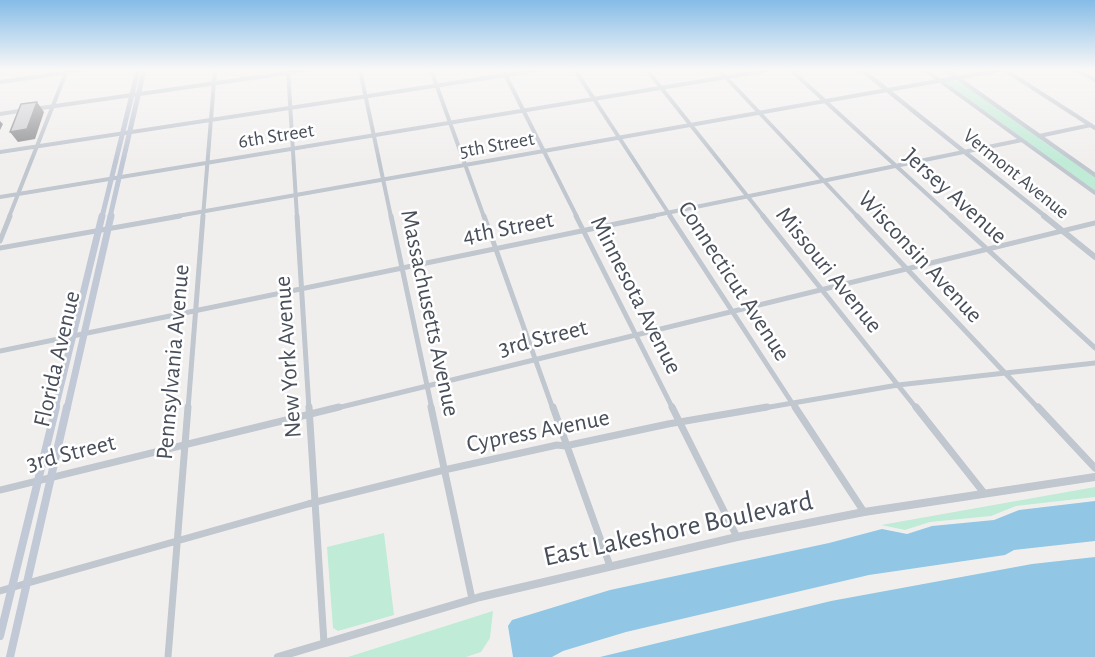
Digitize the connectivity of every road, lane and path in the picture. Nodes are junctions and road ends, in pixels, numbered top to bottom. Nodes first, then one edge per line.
1 (55, 101) edge
2 (91, 101) edge
3 (130, 101) edge
4 (138, 101) edge
5 (213, 101) edge
6 (290, 101) edge
7 (336, 101) edge
8 (366, 101) edge
9 (443, 101) edge
10 (518, 101) edge
11 (583, 101) edge
12 (595, 101) edge
13 (671, 101) edge
14 (748, 101) edge
15 (825, 101) joint
16 (900, 101) edge
17 (968, 101) edge
18 (989, 101) edge
19 (1054, 101) edge
20 (53, 106) junction
21 (290, 108) junction
22 (522, 110) junction
23 (759, 113) junction
24 (0, 114) edge
25 (212, 120) junction
26 (450, 122) junction
27 (691, 125) junction
28 (1094, 126) edge
29 (131, 132) junction
30 (122, 134) junction
31 (373, 135) junction
32 (1039, 136) junction
33 (620, 138) junction
34 (1022, 140) junction
35 (37, 146) junction
36 (293, 149) junction
37 (0, 152) edge
38 (545, 152) junction
39 (964, 152) junction
40 (208, 162) junction
41 (465, 165) junction
42 (896, 166) junction
43 (1095, 175) edge
44 (115, 178) junction
45 (383, 180) junction
46 (824, 181) junction
47 (1095, 193) edge
48 (18, 194) junction
49 (296, 196) junction
50 (0, 197) edge
51 (748, 197) junction
52 (204, 212) junction
53 (668, 213) junction
54 (1095, 223) edge
55 (108, 229) junction
56 (98, 231) junction
57 (584, 231) junction
58 (1062, 231) junction
59 (0, 241) edge
60 (0, 248) edge
61 (495, 249) junction
62 (987, 249) junction
63 (1095, 257) edge
64 (402, 268) junction
65 (907, 269) junction
66 (302, 289) junction
67 (823, 290) junction
68 (196, 310) junction
69 (733, 312) junction
70 (85, 333) junction
71 (636, 335) junction
72 (72, 336) junction
73 (1095, 348) edge
74 (0, 351) edge
75 (536, 360) junction
76 (1095, 363) edge
77 (1005, 373) junction
78 (898, 385) junction
79 (427, 386) junction
80 (792, 402) junction
81 (310, 415) junction
82 (680, 423) junction
83 (185, 446) junction
84 (566, 446) junction
85 (1095, 468) edge
86 (444, 470) junction
87 (51, 477) junction
88 (1095, 477) edge
89 (37, 481) junction
90 (0, 490) edge
91 (984, 493) junction
92 (315, 502) junction
93 (864, 512) junction
94 (737, 537) junction
95 (177, 539) junction
96 (610, 566) junction
97 (27, 583) junction
98 (12, 587) junction
99 (0, 591) edge
100 (472, 599) junction
101 (0, 636) edge
102 (324, 643) junction
103 (10, 657) edge
104 (168, 657) edge
105 (278, 657) edge

1 - 20 street
2 - 20 street
3 - 30 main road, Florida Avenue
4 - 29 main road, Florida Avenue
5 - 25 street, Pennsylvania Avenue
6 - 21 street, New York Avenue
7 - 21 street
8 - 31 street, Massachusetts Avenue
9 - 26 street
10 - 22 street, Minnesota Avenue
11 - 22 street, 6th Street
12 - 33 street, Connecticut Avenue
13 - 27 street, Missouri Avenue
14 - 23 street, Wisconsin Avenue
15 - 23 street, 5th Street
15 - 42 street, Jersey Avenue
16 - 39 street, Vermont Avenue
17 - 34 street
18 - 32 street
19 - 28 street
20 - 24 street
20 - 35 street
21 - 25 street
21 - 36 street, New York Avenue
22 - 26 street, 6th Street
22 - 38 street, Minnesota Avenue
23 - 27 street, 5th Street
23 - 46 street, Wisconsin Avenue
25 - 29 street
25 - 40 street, Pennsylvania Avenue
26 - 31 street, 6th Street
26 - 41 street
27 - 33 street, 5th Street
27 - 51 street, Missouri Avenue
28 - 32 street
29 - 30 street
29 - 44 main road, Florida Avenue
30 - 35 street
30 - 44 main road, Florida Avenue
31 - 36 street, 6th Street
31 - 45 street, Massachusetts Avenue
32 - 43 street
33 - 38 street, 5th Street
33 - 53 street, Connecticut Avenue
34 - 39 street, 4th Street
34 - 47 street
35 - 37 street
35 - 48 street
36 - 40 street, 6th Street
36 - 49 street, New York Avenue
38 - 41 street, 5th Street
38 - 57 street, Minnesota Avenue
39 - 42 street, 4th Street
39 - 58 street, Vermont Avenue
40 - 44 street, 6th Street
40 - 52 street, Pennsylvania Avenue
41 - 45 street, 5th Street
41 - 61 street
42 - 46 street, 4th Street
42 - 62 street, Jersey Avenue
44 - 48 street, 6th Street
44 - 55 main road, Florida Avenue
44 - 56 main road, Florida Avenue
45 - 49 street, 5th Street
45 - 64 street, Massachusetts Avenue
46 - 51 street, 4th Street
46 - 65 street, Wisconsin Avenue
48 - 50 street, 6th Street
48 - 59 street
49 - 52 street, 5th Street
49 - 66 street, New York Avenue
51 - 53 street, 4th Street
51 - 67 street, Missouri Avenue
52 - 55 street, 5th Street
52 - 68 street, Pennsylvania Avenue
53 - 57 street, 4th Street
53 - 69 street, Connecticut Avenue
54 - 58 street, 3rd Street
55 - 56 street, 5th Street
55 - 70 main road, Florida Avenue
56 - 60 street, 5th Street
56 - 72 main road, Florida Avenue
57 - 61 street, 4th Street
57 - 71 street, Minnesota Avenue
58 - 62 street, 3rd Street
58 - 63 street, Vermont Avenue
61 - 64 street, 4th Street
61 - 75 street
62 - 65 street, 3rd Street
62 - 73 street, Jersey Avenue
64 - 66 street, 4th Street
64 - 79 street, Massachusetts Avenue
65 - 67 street, 3rd Street
65 - 77 street, Wisconsin Avenue
66 - 68 street, 4th Street
66 - 81 street, New York Avenue
67 - 69 street, 3rd Street
67 - 78 street, Missouri Avenue
68 - 70 street, 4th Street
68 - 83 street, Pennsylvania Avenue
69 - 71 street, 3rd Street
69 - 80 street, Connecticut Avenue
70 - 72 street, 4th Street
70 - 87 main road, Florida Avenue
71 - 75 street, 3rd Street
71 - 82 street, Minnesota Avenue
72 - 74 street, 4th Street
72 - 89 main road, Florida Avenue
75 - 79 street, 3rd Street
75 - 84 street
76 - 77 street, Cypress Avenue
77 - 78 street, Cypress Avenue
77 - 85 street, Wisconsin Avenue
78 - 80 street, Cypress Avenue
78 - 91 street, Missouri Avenue
79 - 81 street, 3rd Street
79 - 86 street, Massachusetts Avenue
80 - 82 street, Cypress Avenue
80 - 93 street, Connecticut Avenue
81 - 83 street, 3rd Street
81 - 92 street, New York Avenue
82 - 84 street, Cypress Avenue
82 - 94 street, Minnesota Avenue
83 - 87 street, 3rd Street
83 - 95 street, Pennsylvania Avenue
84 - 86 street, Cypress Avenue
84 - 96 street
86 - 92 street, Cypress Avenue
86 - 100 street, Massachusetts Avenue
87 - 89 street, 3rd Street
87 - 97 main road, Florida Avenue
88 - 91 street, East Lakeshore Boulevard
89 - 90 street, 3rd Street
89 - 98 main road, Florida Avenue
91 - 93 street, East Lakeshore Boulevard
92 - 95 street, Cypress Avenue
92 - 102 street, New York Avenue
93 - 94 street, East Lakeshore Boulevard
94 - 96 street, East Lakeshore Boulevard
95 - 97 street, Cypress Avenue
95 - 104 street, Pennsylvania Avenue
96 - 100 street, East Lakeshore Boulevard
97 - 98 street, Cypress Avenue
97 - 103 main road, Florida Avenue
98 - 99 street, Cypress Avenue
98 - 101 main road, Florida Avenue
100 - 102 street, East Lakeshore Boulevard
102 - 105 street, East Lakeshore Boulevard

